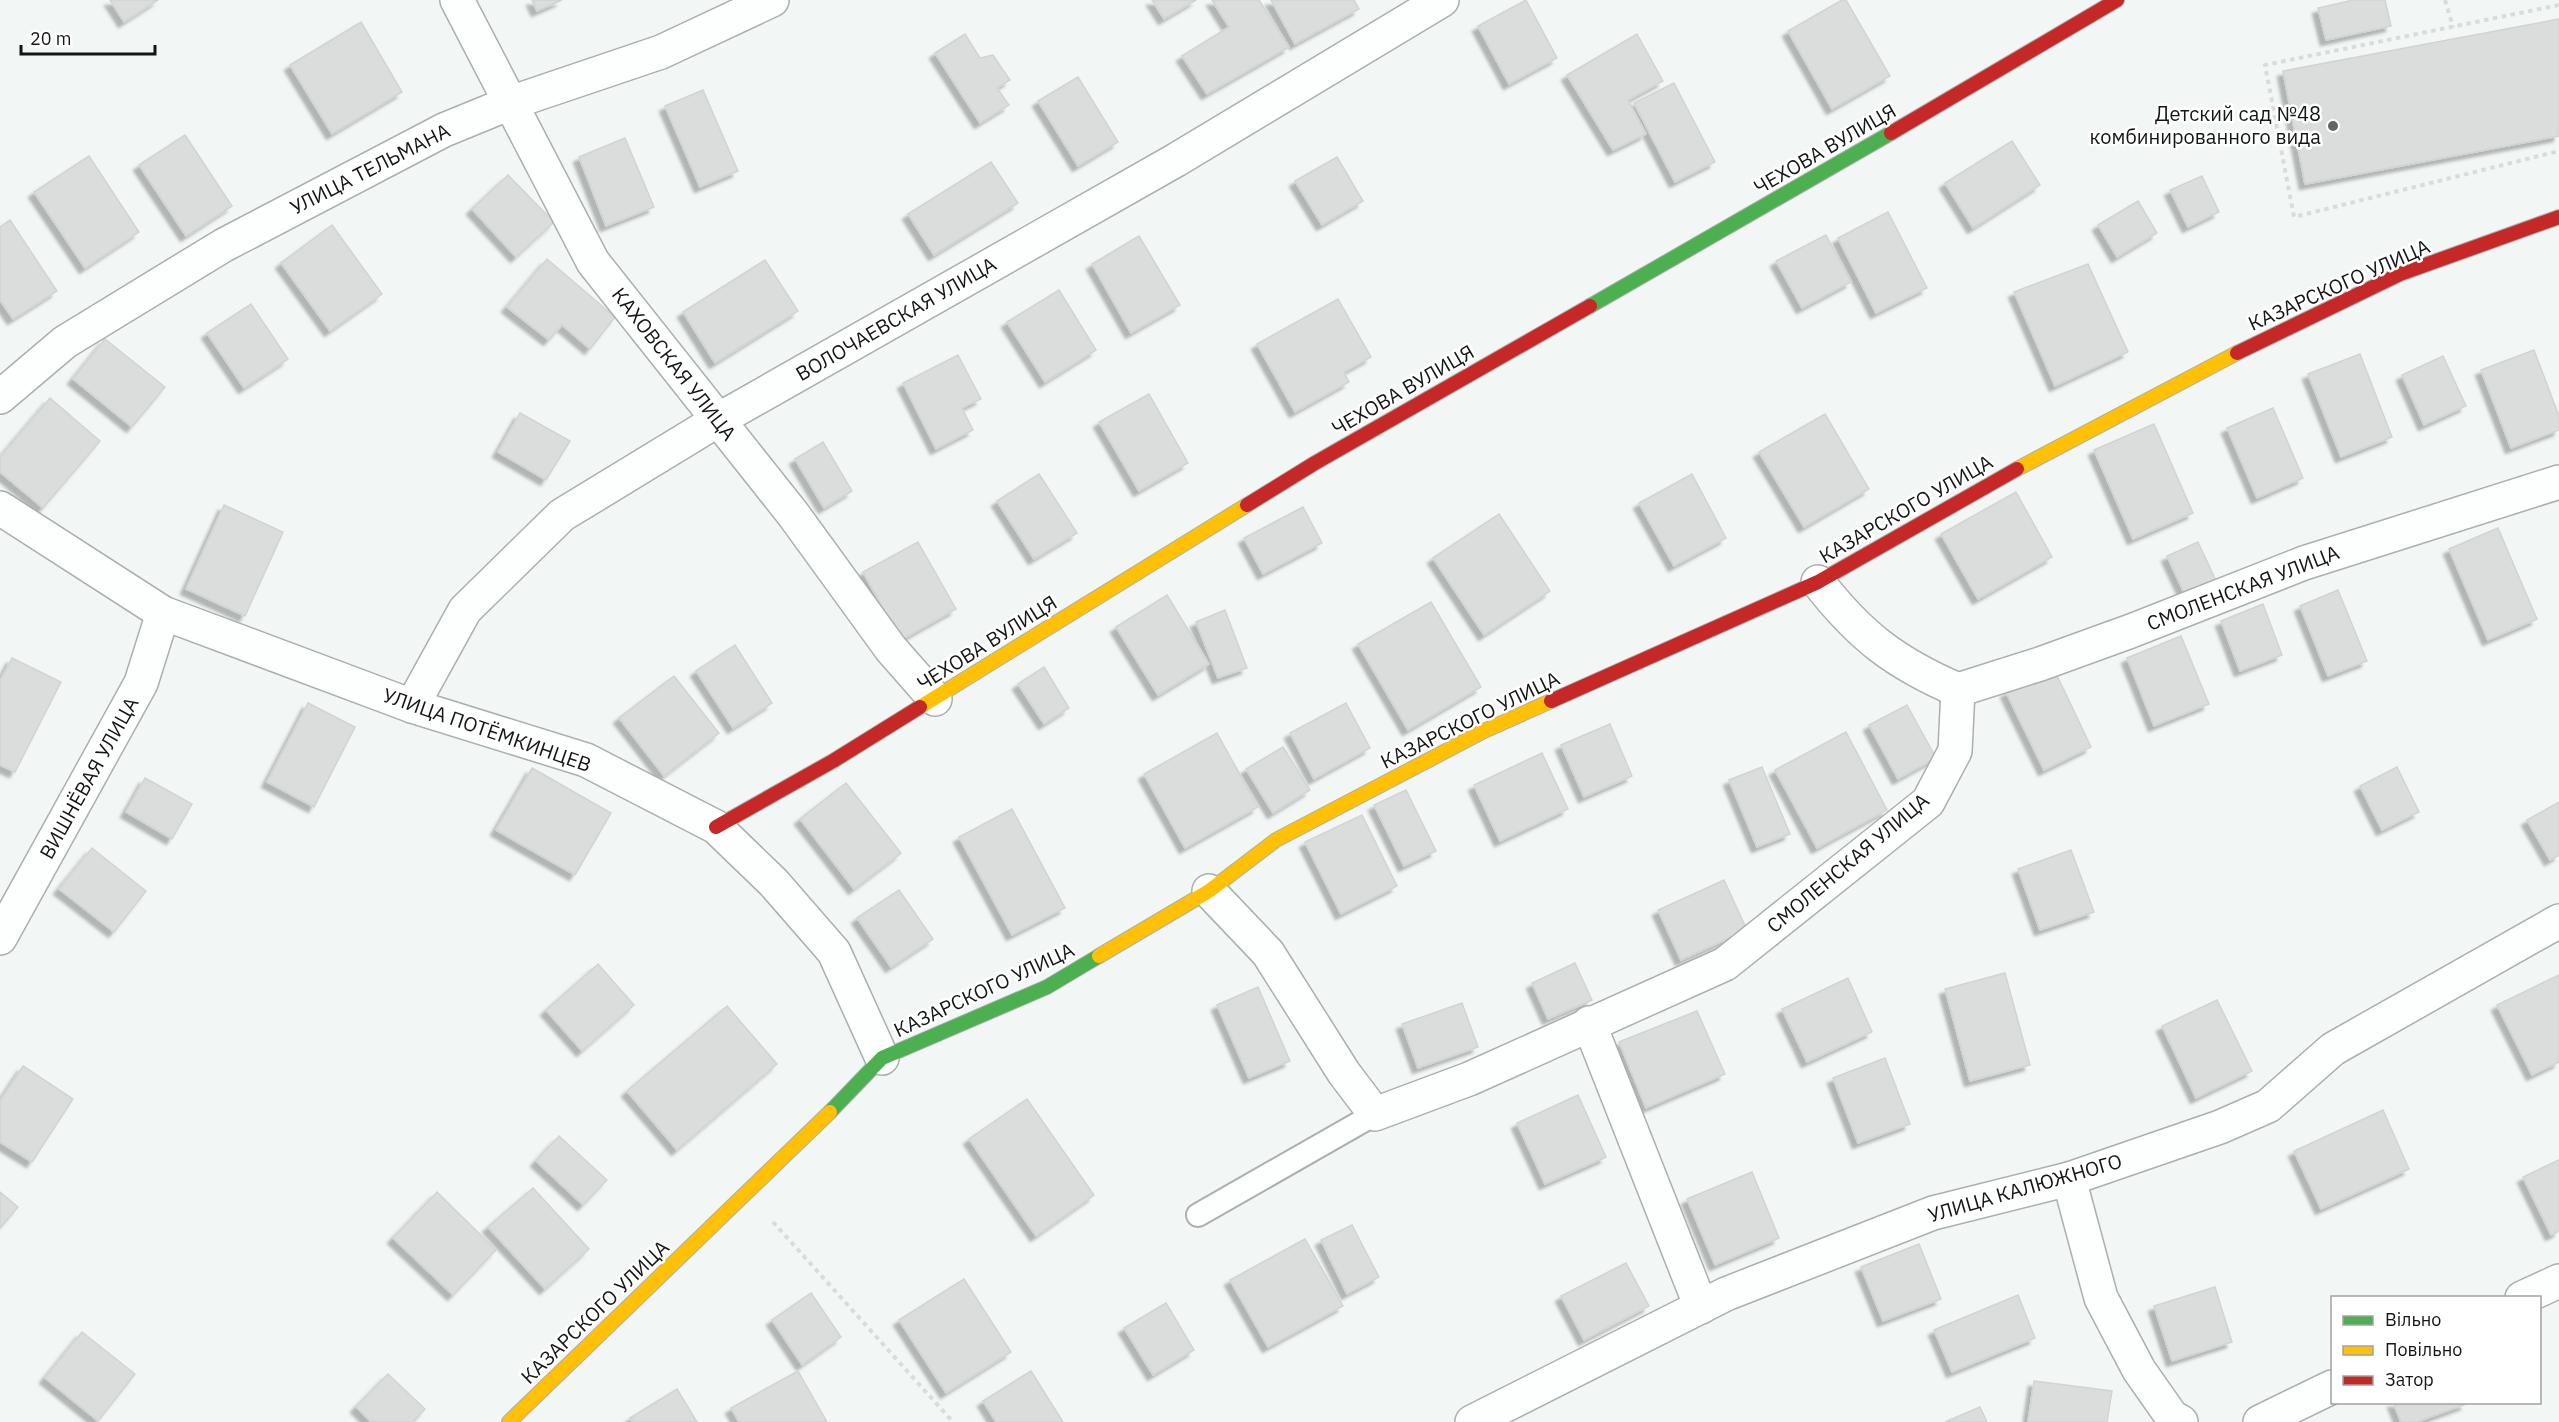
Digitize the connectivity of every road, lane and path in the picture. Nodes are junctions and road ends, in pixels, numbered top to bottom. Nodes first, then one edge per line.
1 (458, 0) edge
2 (772, 0) edge
3 (1442, 0) edge
4 (2117, 0) edge
5 (2445, 0) edge
6 (2559, 5) edge
7 (2453, 27) junction
8 (510, 103) junction
9 (2559, 152) edge
10 (2559, 217) edge
11 (0, 397) edge
12 (718, 420) junction
13 (2559, 482) edge
14 (0, 508) edge
15 (1818, 582) junction
16 (163, 613) junction
17 (1958, 690) junction
18 (935, 699) junction
19 (412, 706) junction
20 (716, 827) junction
21 (1209, 891) junction
22 (2559, 921) edge
23 (0, 938) edge
24 (1589, 1023) junction
25 (882, 1058) junction
26 (1375, 1114) junction
27 (2069, 1179) junction
28 (746, 1193) junction
29 (1198, 1215) dead end
30 (2556, 1288) edge
31 (2529, 1296) edge
32 (1714, 1300) junction
33 (2331, 1388) edge
34 (509, 1422) edge
35 (953, 1422) edge
36 (1472, 1422) edge
37 (2181, 1422) edge
38 (2260, 1422) edge

1 - 8 street, КАХОВСКАЯ УЛИЦА
2 - 8 street, УЛИЦА ТЕЛЬМАНА
3 - 12 street, ВОЛОЧАЕВСКАЯ УЛИЦА
4 - 18 street, ЧЕХОВА ВУЛИЦЯ
5 - 7 path
6 - 7 path
7 - 9 path
8 - 11 street, УЛИЦА ТЕЛЬМАНА
8 - 12 street, КАХОВСКАЯ УЛИЦА
10 - 15 street, КАЗАРСКОГО УЛИЦА
12 - 18 street, КАХОВСКАЯ УЛИЦА
12 - 19 street, ВОЛОЧАЕВСКАЯ УЛИЦА
13 - 17 street, СМОЛЕНСКАЯ УЛИЦА
14 - 16 street, УЛИЦА ПОТЁМКИНЦЕВ
15 - 17 street
15 - 21 street, КАЗАРСКОГО УЛИЦА
16 - 19 street, УЛИЦА ПОТЁМКИНЦЕВ
16 - 23 street, ВИШНЁВАЯ УЛИЦА
17 - 24 street, СМОЛЕНСКАЯ УЛИЦА
18 - 20 street, ЧЕХОВА ВУЛИЦЯ
19 - 20 street, УЛИЦА ПОТЁМКИНЦЕВ
20 - 25 street, УЛИЦА ПОТЁМКИНЦЕВ
21 - 25 street, КАЗАРСКОГО УЛИЦА
21 - 26 street
22 - 27 street, УЛИЦА КАЛЮЖНОГО
24 - 26 street, СМОЛЕНСКАЯ УЛИЦА
24 - 32 street
25 - 28 street, КАЗАРСКОГО УЛИЦА
26 - 29 lane
27 - 32 street, УЛИЦА КАЛЮЖНОГО
27 - 37 street
28 - 34 street, КАЗАРСКОГО УЛИЦА
28 - 35 path
30 - 31 street
32 - 36 street, УЛИЦА КАЛЮЖНОГО
33 - 38 street

